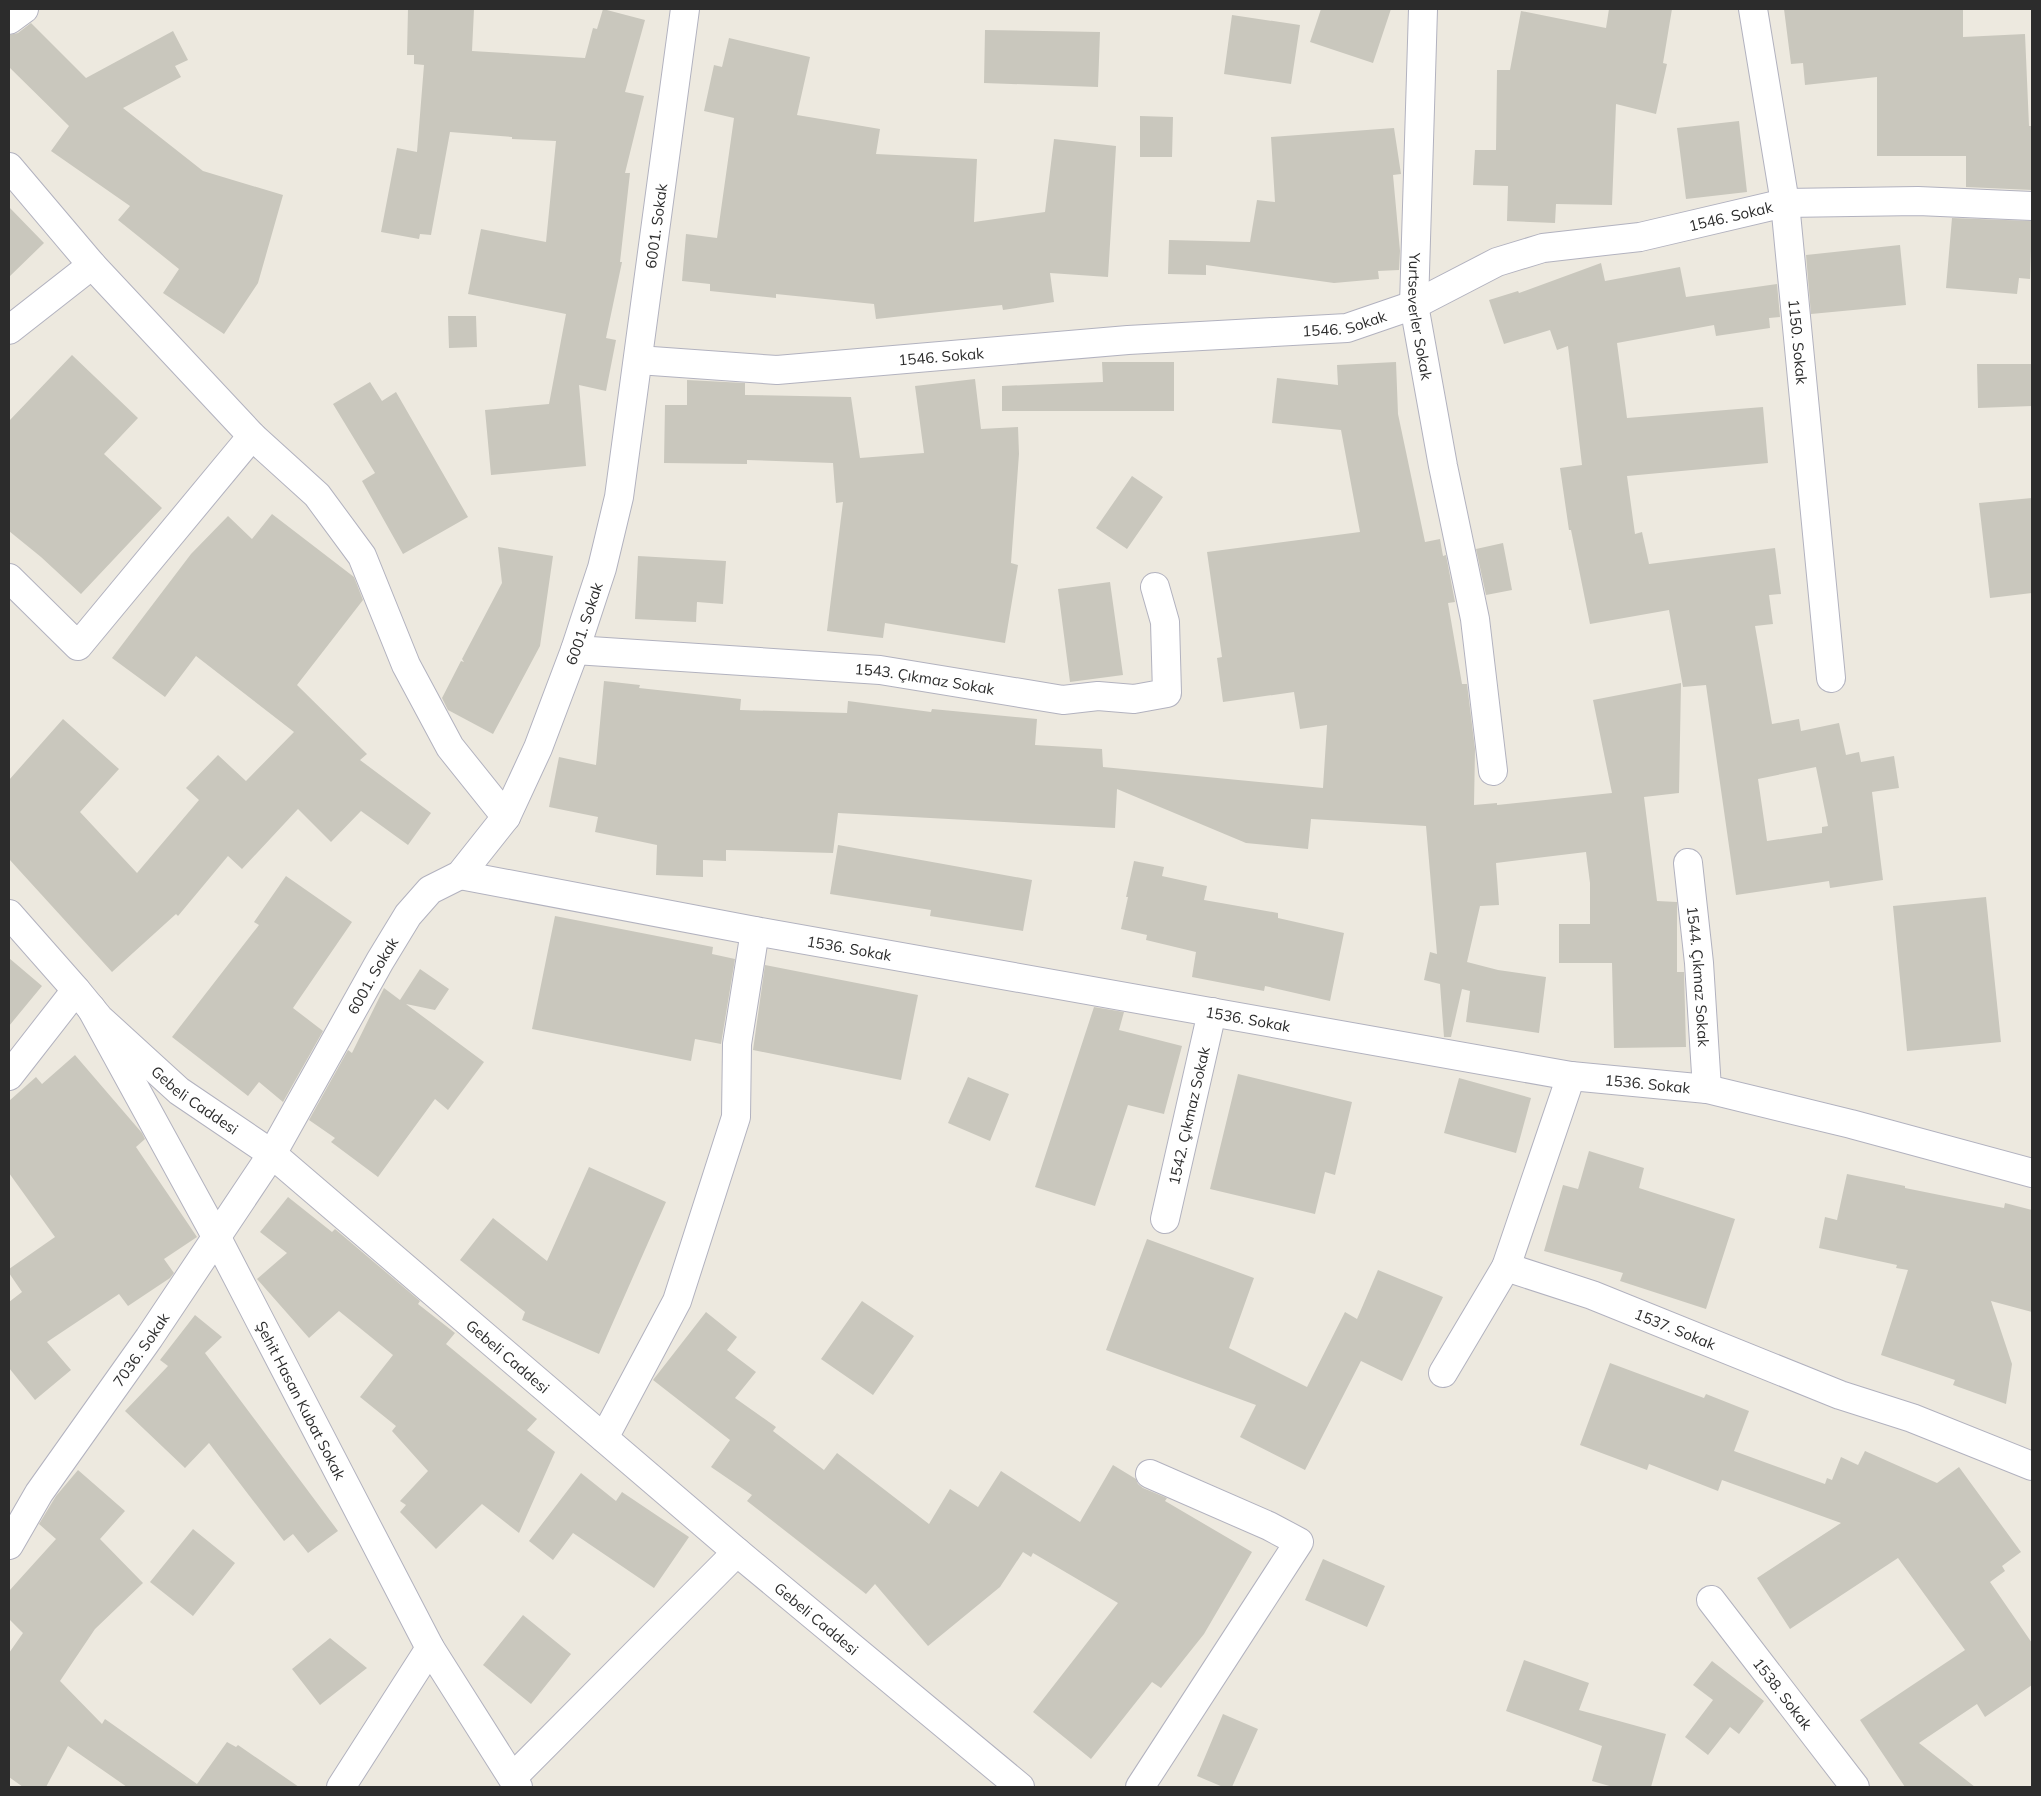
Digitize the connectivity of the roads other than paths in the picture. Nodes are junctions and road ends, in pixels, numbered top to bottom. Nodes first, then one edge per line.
1 (24, 9) edge
2 (685, 9) edge
3 (1424, 9) edge
4 (1753, 9) edge
5 (9, 20) edge
6 (9, 167) edge
7 (1785, 203) junction
8 (2032, 206) edge
9 (92, 265) junction
10 (1414, 305) junction
11 (9, 330) edge
12 (638, 360) junction
13 (252, 436) junction
14 (9, 578) edge
15 (1155, 587) dead end
16 (575, 650) junction
17 (1831, 678) dead end
18 (1493, 771) dead end
19 (506, 817) junction
20 (1688, 863) dead end
21 (460, 875) junction
22 (9, 914) edge
23 (755, 931) junction
24 (84, 999) junction
25 (1212, 1012) junction
26 (9, 1076) edge
27 (1570, 1076) junction
28 (1707, 1089) junction
29 (272, 1154) junction
30 (2032, 1173) edge
31 (1165, 1219) dead end
32 (217, 1238) junction
33 (1506, 1267) junction
34 (1443, 1373) dead end
35 (604, 1438) junction
36 (2032, 1466) edge
37 (1150, 1474) dead end
38 (9, 1545) edge
39 (737, 1552) junction
40 (1710, 1600) dead end
41 (430, 1648) junction
42 (515, 1782) edge
43 (341, 1787) edge
44 (1020, 1787) edge
45 (1140, 1787) edge
46 (1855, 1787) edge

1 - 5 street
2 - 12 street, 6001. Sokak
3 - 10 street, Yurtseverler Sokak
4 - 7 street, 1150. Sokak
6 - 9 street
7 - 8 street, 1546. Sokak
7 - 10 street, 1546. Sokak
7 - 17 street, 1150. Sokak
9 - 11 street
9 - 13 street
10 - 12 street, 1546. Sokak
10 - 18 street, Yurtseverler Sokak
12 - 16 street, 6001. Sokak
13 - 14 street
13 - 19 street
15 - 16 street, 1543. Çıkmaz Sokak
16 - 19 street, 6001. Sokak
19 - 21 street, 6001. Sokak
20 - 28 street, 1544. Çıkmaz Sokak
21 - 23 street, 1536. Sokak
21 - 29 street, 6001. Sokak
22 - 24 street, Gebeli Caddesi
23 - 25 street, 1536. Sokak
23 - 35 street
24 - 26 street
24 - 29 street, Gebeli Caddesi
24 - 32 street, Şehit Hasan Kubat Sokak
25 - 27 street, 1536. Sokak
25 - 31 street, 1542. Çıkmaz Sokak
27 - 28 street, 1536. Sokak
27 - 33 street
28 - 30 street, 1536. Sokak
29 - 32 street, 7036. Sokak
29 - 35 street, Gebeli Caddesi
32 - 38 street, 7036. Sokak
32 - 41 street, Şehit Hasan Kubat Sokak
33 - 34 street
33 - 36 street, 1537. Sokak
35 - 39 street, Gebeli Caddesi
37 - 45 street
39 - 42 street
39 - 44 street, Gebeli Caddesi
40 - 46 street, 1538. Sokak
41 - 42 street, Şehit Hasan Kubat Sokak
41 - 43 street

